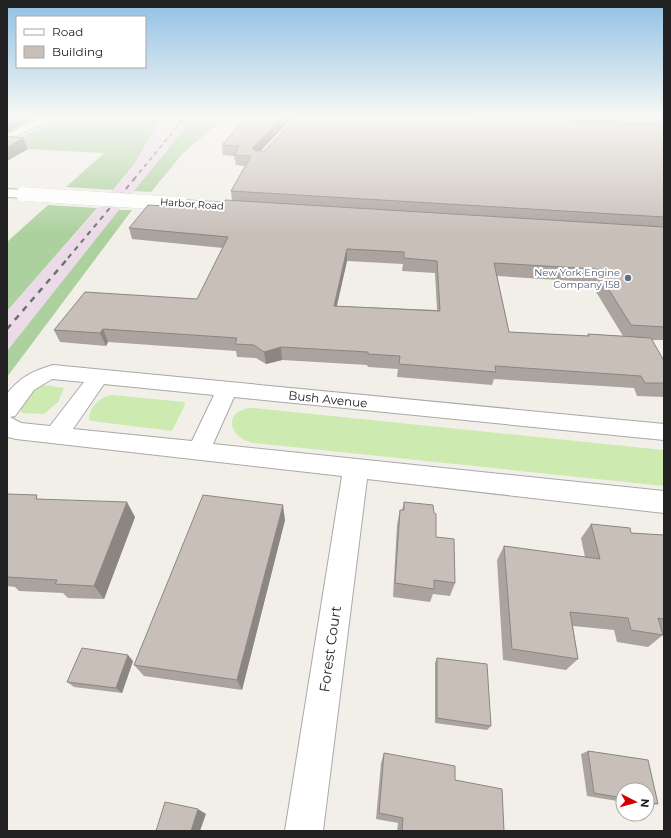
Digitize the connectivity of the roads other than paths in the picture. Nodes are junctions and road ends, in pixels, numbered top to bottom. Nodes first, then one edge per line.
1 (7, 193) edge
2 (268, 209) edge
3 (99, 376) junction
4 (227, 389) junction
5 (7, 410) edge
6 (7, 424) edge
7 (664, 432) edge
8 (56, 435) junction
9 (199, 450) junction
10 (356, 467) junction
11 (664, 502) edge
12 (304, 831) edge

1 - 2 street, Harbor Road, bridge
3 - 4 street, Bush Avenue
3 - 5 street, Bush Avenue
3 - 8 street
4 - 7 street, Bush Avenue
4 - 9 street
6 - 8 street
8 - 9 street
9 - 10 street
10 - 11 street
10 - 12 street, Forest Court

